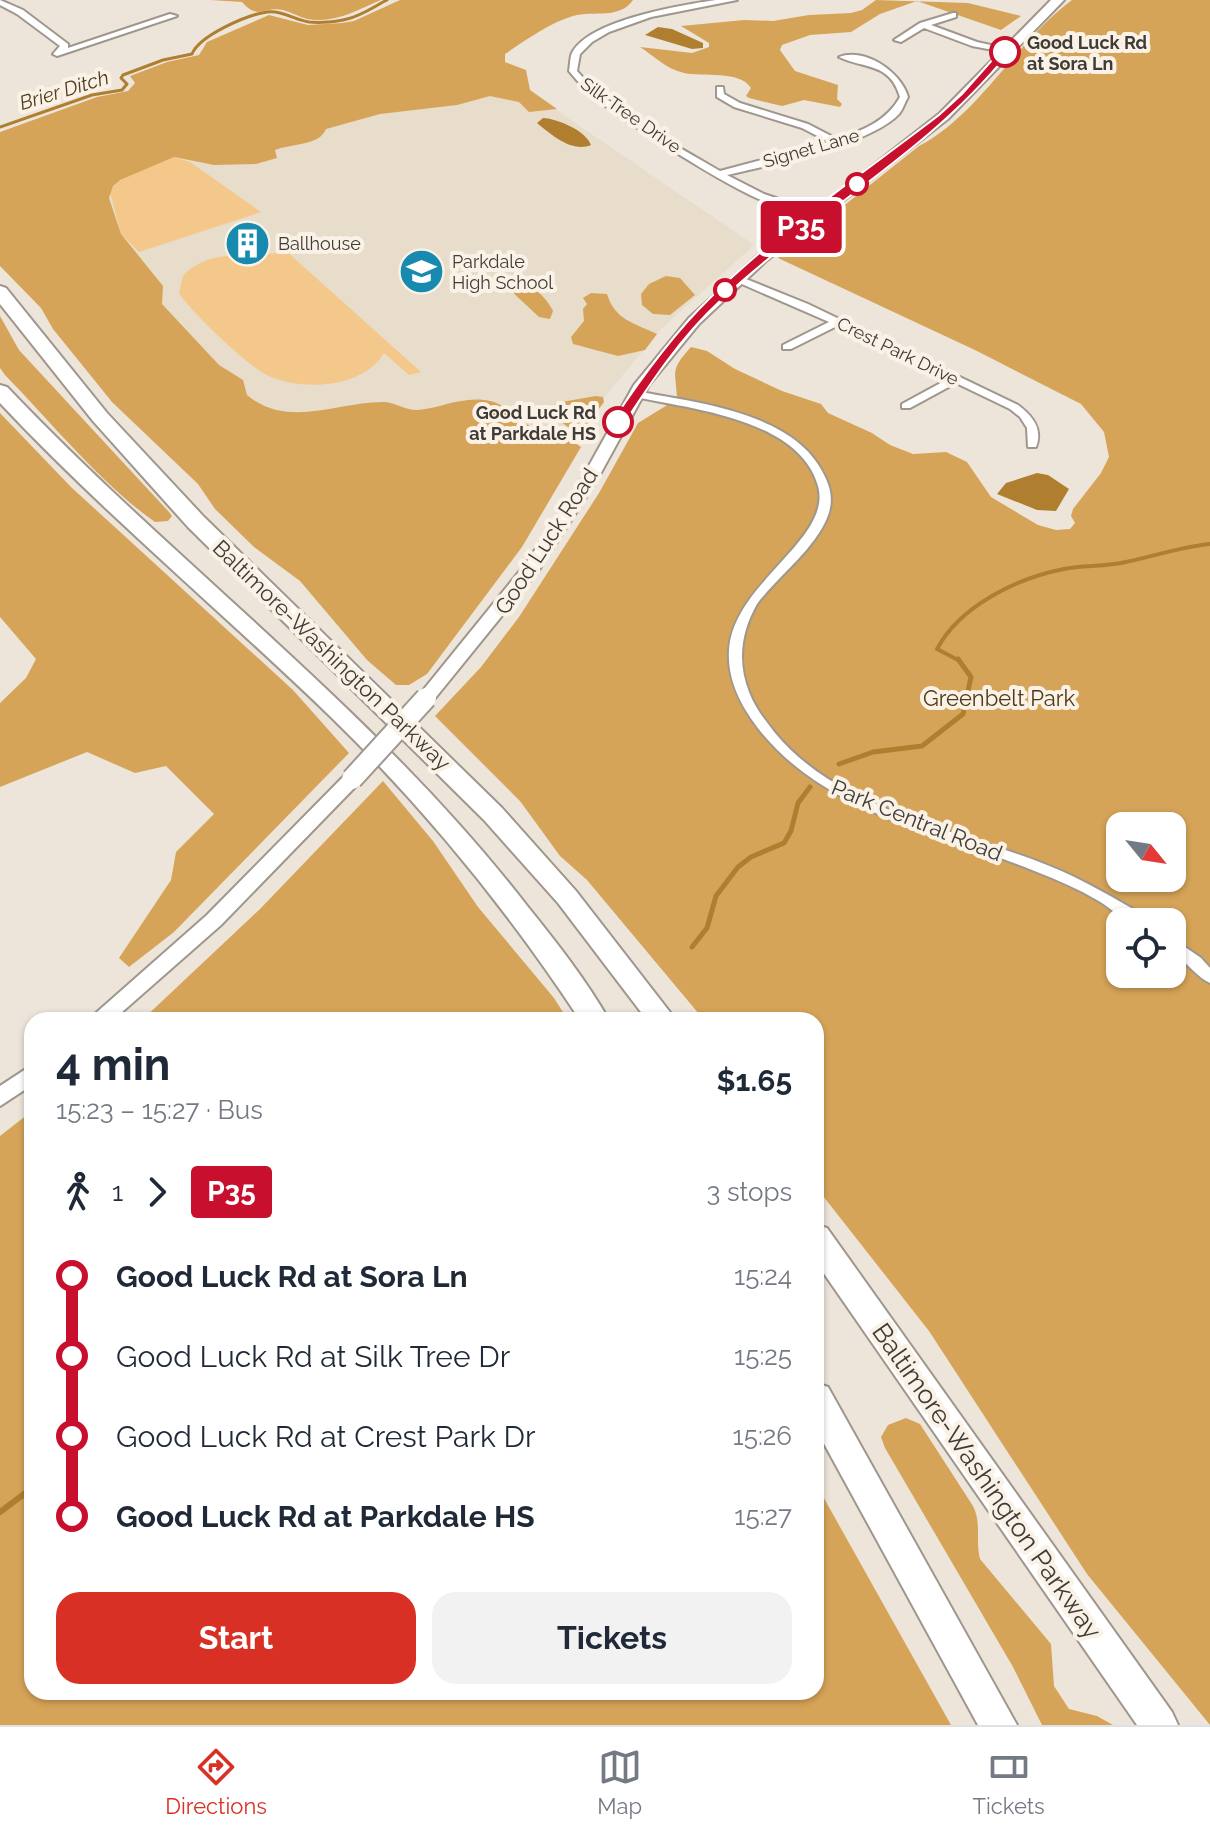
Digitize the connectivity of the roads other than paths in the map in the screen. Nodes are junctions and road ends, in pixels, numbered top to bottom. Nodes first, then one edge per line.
1 (733, 0) edge
2 (1058, 0) edge
3 (0, 2) edge
4 (953, 15) dead end
5 (173, 16) dead end
6 (923, 25) junction
7 (898, 40) dead end
8 (1006, 51) junction
9 (843, 57) dead end
10 (720, 89) dead end
11 (835, 142) junction
12 (720, 174) junction
13 (817, 215) junction
14 (738, 279) junction
15 (0, 292) edge
16 (837, 322) junction
17 (787, 347) dead end
18 (956, 379) junction
19 (0, 391) edge
20 (635, 394) junction
21 (906, 406) dead end
22 (1032, 445) dead end
23 (1120, 908) edge
24 (1186, 954) edge
25 (1210, 978) edge
26 (108, 1012) edge
27 (589, 1012) edge
28 (656, 1012) edge
29 (24, 1079) edge
30 (0, 1098) edge
31 (824, 1248) edge
32 (824, 1411) edge
33 (998, 1725) edge
34 (1159, 1725) edge

1 - 12 street, Silk Tree Drive
2 - 8 main road, Good Luck Road
3 - 5 street
4 - 6 street
6 - 7 street
6 - 8 street
8 - 13 main road, Good Luck Road
9 - 11 street, Signet Lane
10 - 11 street
11 - 12 street, Signet Lane
12 - 13 street, Silk Tree Drive
13 - 14 main road, Good Luck Road
14 - 16 street, Crest Park Drive
14 - 20 main road, Good Luck Road
15 - 28 highway, Baltimore-Washington Parkway
16 - 17 street
16 - 18 street, Crest Park Drive
18 - 21 street
18 - 22 street, Crest Park Drive
19 - 27 highway, Baltimore-Washington Parkway
20 - 23 street, Park Central Road
20 - 26 main road, Good Luck Road, bridge
24 - 25 street
29 - 30 main road
31 - 34 highway, Baltimore-Washington Parkway
32 - 33 highway

